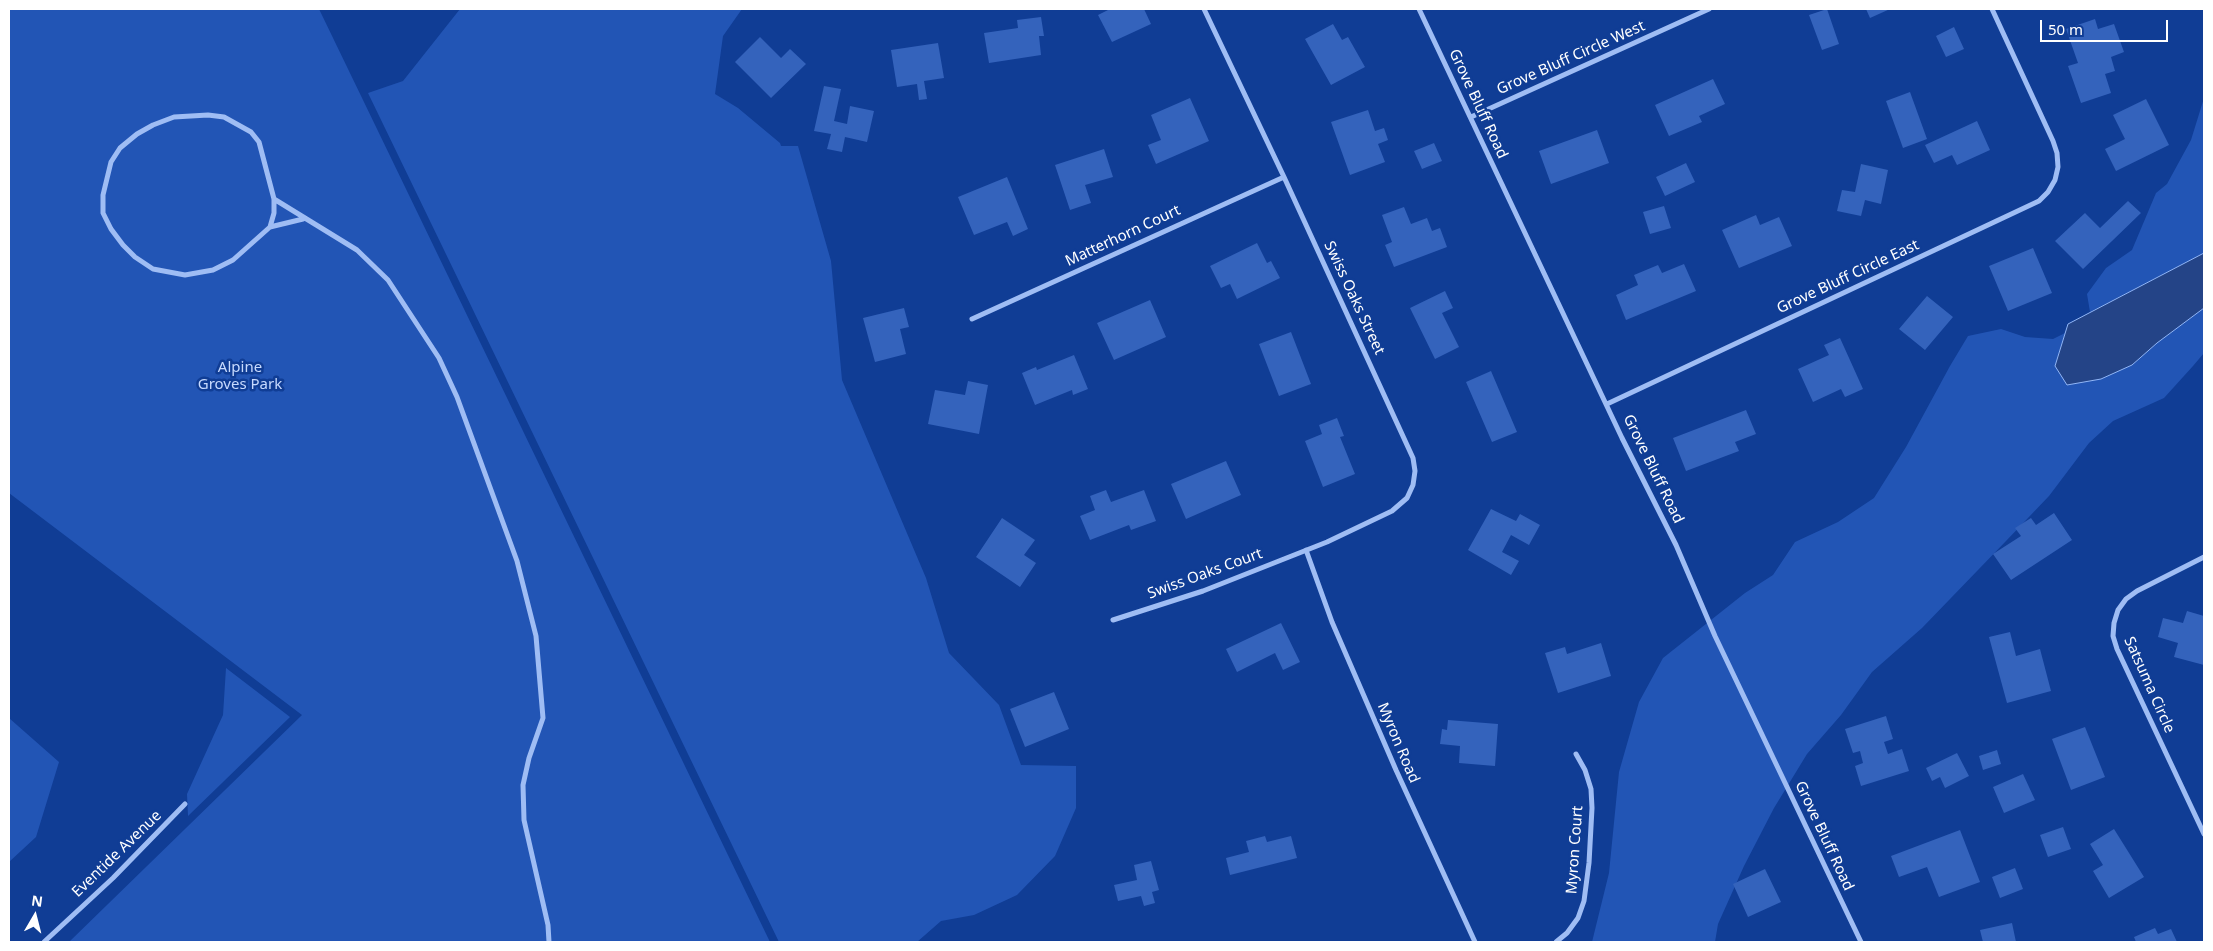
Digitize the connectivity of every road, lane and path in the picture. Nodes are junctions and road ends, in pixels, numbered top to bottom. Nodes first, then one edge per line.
1 (1204, 9) edge
2 (1419, 9) edge
3 (1709, 9) edge
4 (1992, 9) edge
5 (1471, 117) junction
6 (1284, 176) junction
7 (274, 199) junction
8 (303, 218) junction
9 (270, 227) junction
10 (972, 318) dead end
11 (1607, 404) junction
12 (1306, 550) junction
13 (2204, 557) edge
14 (1113, 620) dead end
15 (1576, 754) dead end
16 (186, 804) dead end
17 (2204, 834) edge
18 (44, 942) edge
19 (549, 942) edge
20 (1475, 942) edge
21 (1556, 942) edge
22 (1861, 942) edge

1 - 6 street, Swiss Oaks Street
2 - 5 street, Grove Bluff Road
3 - 5 street, Grove Bluff Circle West
4 - 11 street, Grove Bluff Circle East
5 - 11 street, Grove Bluff Road
6 - 10 street, Matterhorn Court
6 - 12 street, Swiss Oaks Street
7 - 8 street
7 - 9 street
7 - 9 street
8 - 9 street
8 - 19 street
11 - 22 street, Grove Bluff Road
12 - 14 street, Swiss Oaks Court
12 - 20 street, Myron Road
13 - 17 street, Satsuma Circle
15 - 21 street, Myron Court
16 - 18 street, Eventide Avenue

